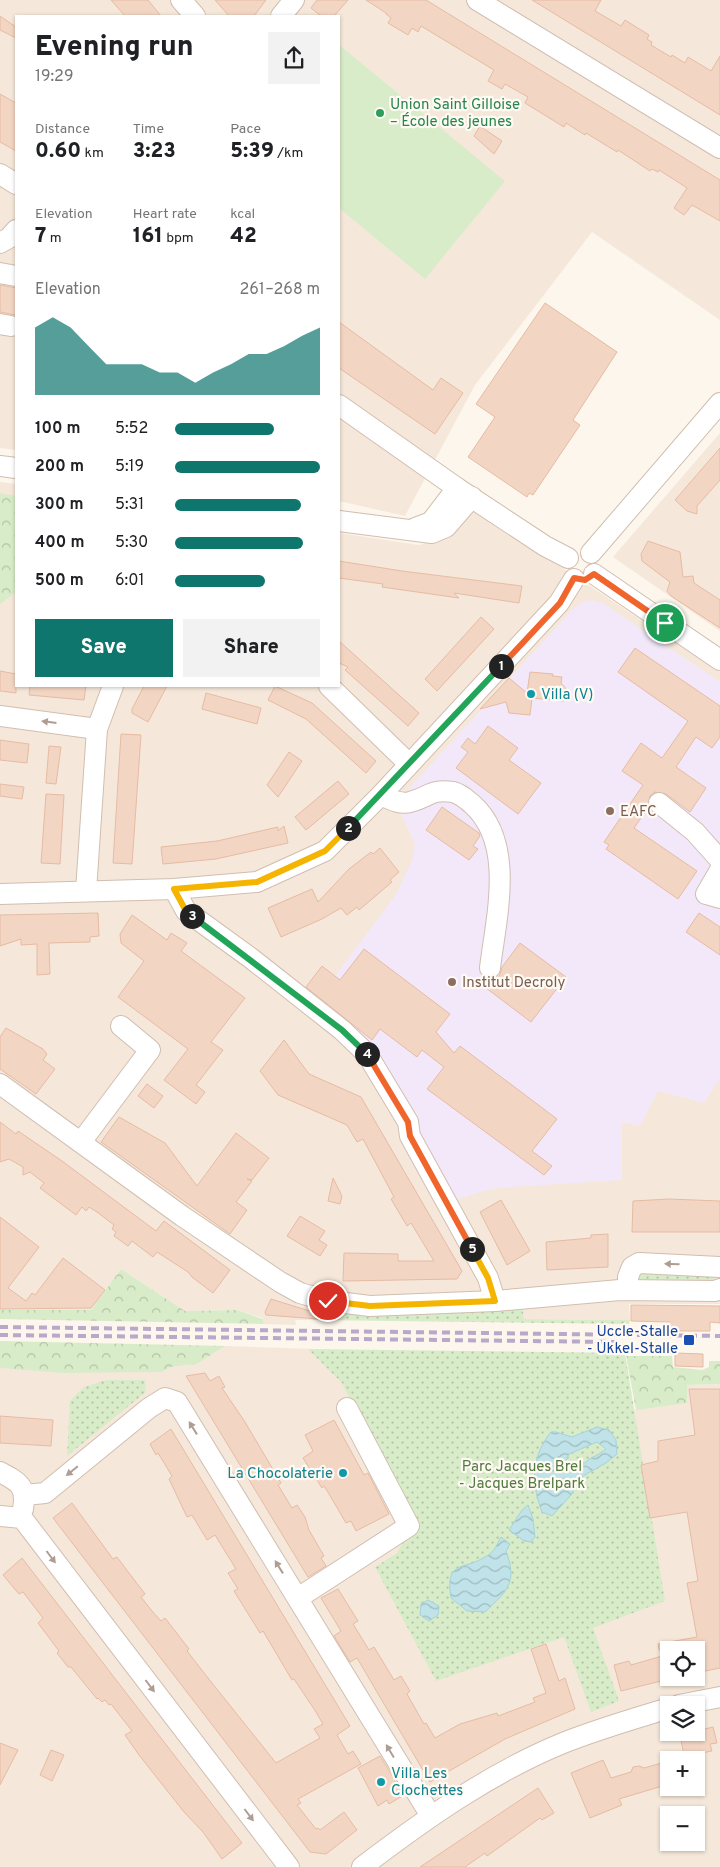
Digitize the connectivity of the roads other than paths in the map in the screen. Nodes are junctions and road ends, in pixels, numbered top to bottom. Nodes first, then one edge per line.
1 (181, 0) edge
2 (294, 0) edge
3 (477, 0) edge
4 (194, 15) edge
5 (282, 15) edge
6 (720, 148) edge
7 (0, 174) edge
8 (15, 183) edge
9 (15, 231) edge
10 (0, 243) edge
11 (0, 273) edge
12 (15, 276) edge
13 (720, 403) edge
14 (340, 406) edge
15 (0, 466) edge
16 (15, 468) edge
17 (464, 493) junction
18 (340, 521) edge
19 (591, 553) junction
20 (568, 558) junction
21 (594, 574) junction
22 (574, 578) junction
23 (720, 660) edge
24 (113, 687) edge
25 (330, 687) edge
26 (0, 716) edge
27 (97, 728) junction
28 (409, 764) junction
29 (381, 795) junction
30 (659, 803) dead end
31 (720, 860) edge
32 (720, 870) edge
33 (174, 889) junction
34 (86, 891) junction
35 (0, 894) edge
36 (720, 898) edge
37 (490, 968) dead end
38 (121, 1026) dead end
39 (0, 1084) edge
40 (81, 1142) junction
41 (720, 1266) edge
42 (720, 1289) edge
43 (628, 1290) junction
44 (495, 1301) junction
45 (347, 1408) dead end
46 (0, 1472) edge
47 (25, 1495) junction
48 (0, 1516) edge
49 (22, 1518) junction
50 (298, 1598) junction
51 (720, 1696) edge
52 (705, 1699) edge
53 (660, 1711) edge
54 (431, 1816) junction
55 (289, 1867) edge
56 (362, 1867) edge

1 - 4 street
2 - 5 street
3 - 6 street
7 - 8 street
9 - 10 street
11 - 12 street
13 - 19 street
14 - 17 street
15 - 16 street
17 - 18 street
17 - 20 street
19 - 20 street
19 - 21 street
20 - 22 street
21 - 22 street
21 - 23 street
22 - 28 street
24 - 27 street
25 - 28 street
27 -> 26 street
27 - 34 street
28 - 29 street
29 - 33 street
29 - 37 street
30 - 31 street
32 - 36 street
33 - 34 street
33 - 44 street
34 - 35 street
38 - 40 street
39 - 40 street
40 - 44 street
41 -> 43 street
42 - 43 street
43 - 44 street
45 - 50 street
46 - 47 street
47 - 49 street
50 -> 47 street
48 - 49 street
49 -> 55 street
54 -> 50 street
51 - 52 street
53 - 54 street
54 - 56 street

